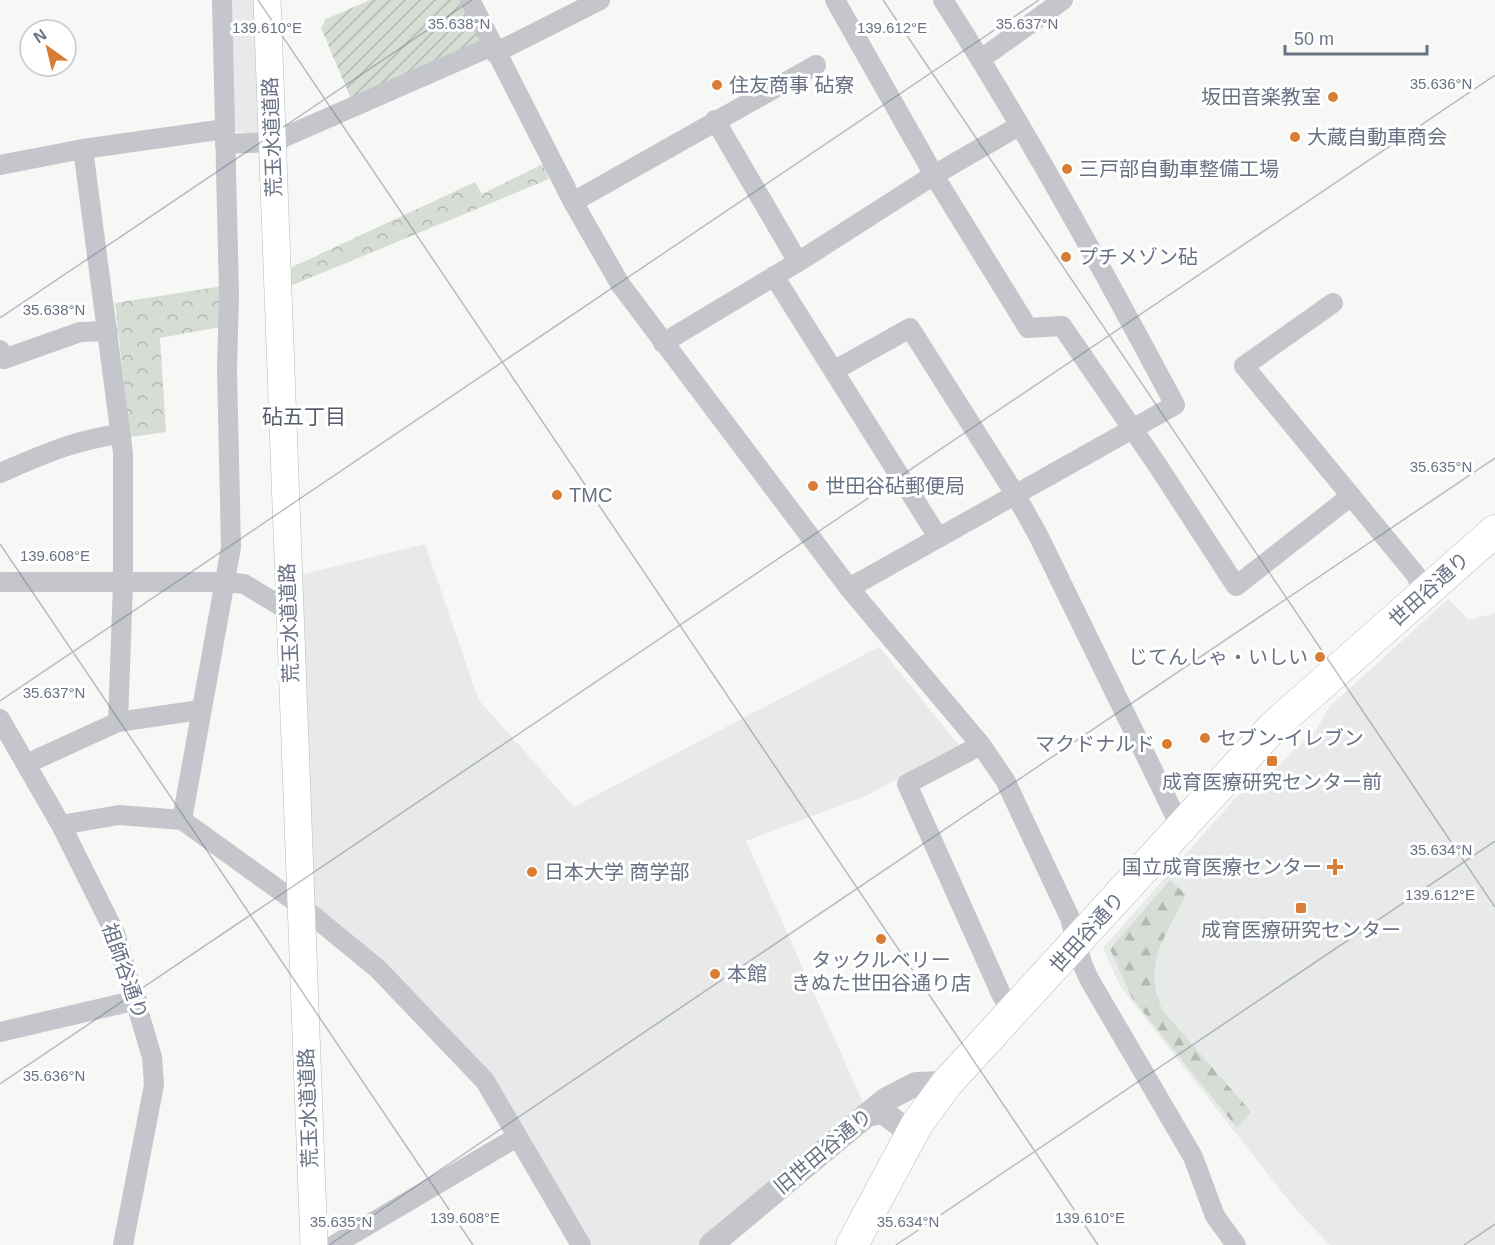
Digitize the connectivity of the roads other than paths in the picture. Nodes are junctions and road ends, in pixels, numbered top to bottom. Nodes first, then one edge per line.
1 (222, 0) edge
2 (267, 0) edge
3 (470, 0) edge
4 (600, 0) edge
5 (835, 0) edge
6 (943, 0) edge
7 (1063, 0) edge
8 (493, 49) junction
9 (981, 59) junction
10 (816, 65) dead end
11 (715, 120) junction
12 (1019, 126) junction
13 (225, 137) junction
14 (273, 142) junction
15 (84, 149) junction
16 (0, 165) edge
17 (934, 175) junction
18 (573, 202) junction
19 (798, 262) junction
20 (774, 276) junction
21 (1333, 303) dead end
22 (108, 331) junction
23 (663, 343) junction
24 (0, 350) edge
25 (835, 370) junction
26 (1133, 429) junction
27 (120, 435) junction
28 (0, 473) edge
29 (1015, 494) junction
30 (1351, 496) junction
31 (1495, 531) edge
32 (938, 537) junction
33 (0, 582) edge
34 (226, 582) junction
35 (123, 584) junction
36 (849, 588) junction
37 (1424, 594) junction
38 (289, 611) junction
39 (200, 710) junction
40 (0, 720) edge
41 (118, 722) junction
42 (981, 744) junction
43 (26, 764) junction
44 (182, 820) junction
45 (61, 825) junction
46 (1181, 828) junction
47 (300, 905) junction
48 (1076, 944) junction
49 (137, 1000) junction
50 (1015, 1011) junction
51 (0, 1032) edge
52 (947, 1083) junction
53 (866, 1114) junction
54 (517, 1137) junction
55 (904, 1145) junction
56 (123, 1245) edge
57 (314, 1245) edge
58 (334, 1245) edge
59 (581, 1245) edge
60 (711, 1245) edge
61 (852, 1245) edge
62 (1236, 1245) edge

1 - 13 street
2 - 14 main road, 荒玉水道道路
3 - 8 street
4 - 8 street
5 - 17 street
6 - 9 street
7 - 9 street
8 - 14 street
8 - 18 street
9 - 12 street
10 - 11 street
11 - 18 street
11 - 19 street
12 - 17 street
12 - 26 street
13 - 14 street
13 - 15 street
13 - 34 street
14 - 38 main road, 荒玉水道道路
15 - 16 street
15 - 22 street
17 - 19 street
17 - 26 street
18 - 23 street
19 - 20 street
20 - 23 street
20 - 25 street
21 - 30 street
22 - 24 street
22 - 27 street
23 - 36 street
25 - 29 street
25 - 32 street
26 - 29 street
26 - 30 street
27 - 28 street
27 - 35 street
29 - 32 street
29 - 46 street
30 - 37 street
31 - 37 main road, 世田谷通り
32 - 36 street
33 - 35 street
34 - 35 street
34 - 38 street
34 - 39 street
35 - 41 street
36 - 42 street
37 - 46 main road, 世田谷通り
38 - 47 main road, 荒玉水道道路
39 - 41 street
39 - 44 street
40 - 43 street, 祖師谷通り
41 - 43 street
42 - 48 street
42 - 50 street
43 - 45 street, 祖師谷通り
44 - 45 street
44 - 47 street
45 - 49 street, 祖師谷通り
46 - 48 main road, 世田谷通り
47 - 54 street
47 - 57 main road, 荒玉水道道路
48 - 50 main road, 世田谷通り
48 - 62 street
49 - 51 street
49 - 56 street, 祖師谷通り
50 - 52 main road, 世田谷通り
52 - 53 street, 旧世田谷通り
52 - 55 main road, 世田谷通り
53 - 55 street
53 - 60 street, 旧世田谷通り
54 - 58 street
54 - 59 street
55 - 61 main road, 世田谷通り

